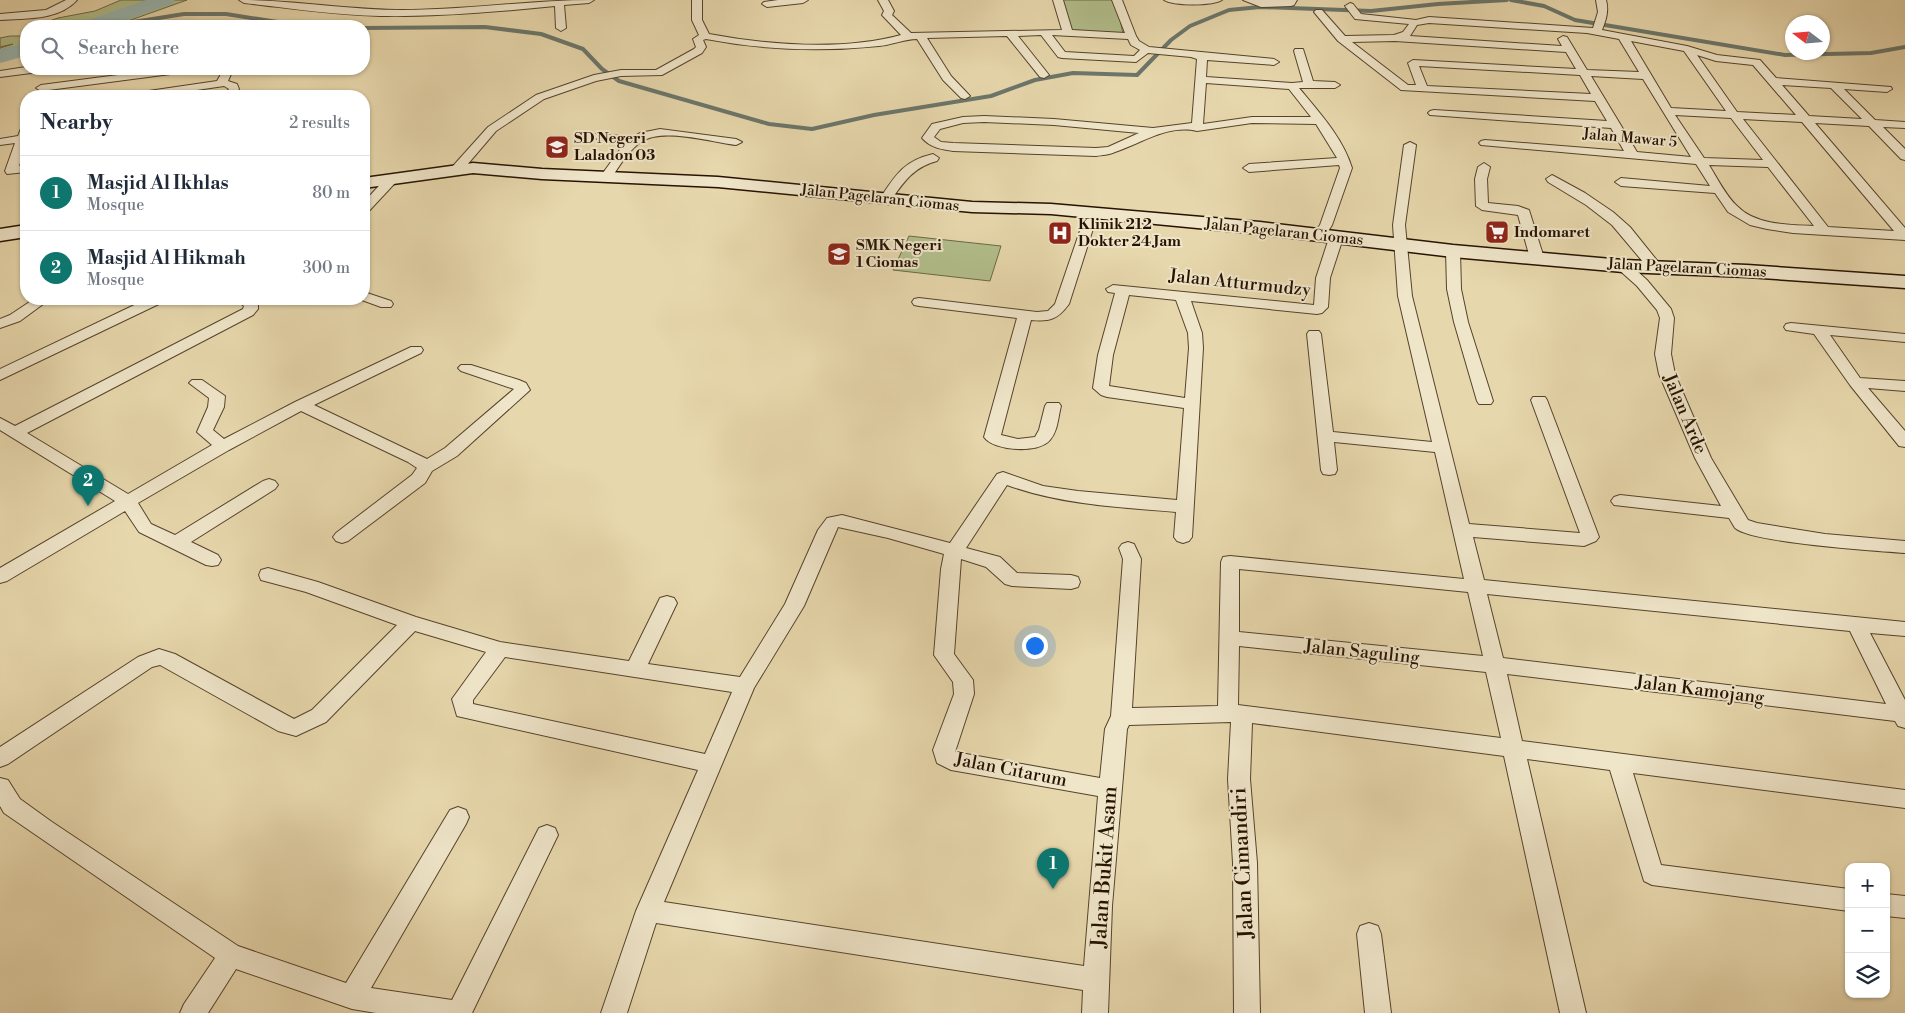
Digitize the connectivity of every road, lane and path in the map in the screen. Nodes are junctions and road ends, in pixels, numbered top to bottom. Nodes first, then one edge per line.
1 (72, 0) edge
2 (244, 0) edge
3 (392, 0) edge
4 (465, 0) edge
5 (589, 0) edge
6 (697, 0) edge
7 (803, 0) edge
8 (883, 0) edge
9 (1058, 0) edge
10 (1117, 0) edge
11 (1169, 0) edge
12 (1217, 0) edge
13 (1248, 0) edge
14 (1292, 0) edge
15 (1601, 0) edge
16 (367, 2) dead end
17 (559, 3) junction
18 (767, 4) dead end
19 (461, 10) junction
20 (1352, 10) dead end
21 (351, 12) junction
22 (1319, 12) dead end
23 (1404, 12) dead end
24 (384, 13) junction
25 (0, 17) edge
26 (1413, 22) junction
27 (370, 26) dead end
28 (1598, 26) junction
29 (561, 28) dead end
30 (1556, 28) junction
31 (1044, 32) junction
32 (1011, 34) junction
33 (1068, 34) junction
34 (705, 36) junction
35 (908, 36) junction
36 (1131, 36) junction
37 (921, 37) junction
38 (1623, 37) junction
39 (1396, 38) junction
40 (1342, 39) junction
41 (1569, 49) junction
42 (1687, 49) junction
43 (1148, 50) junction
44 (1299, 51) dead end
45 (1200, 56) junction
46 (1274, 62) dead end
47 (20, 71) edge
48 (1584, 73) junction
49 (0, 74) edge
50 (46, 75) edge
51 (148, 75) edge
52 (226, 75) edge
53 (1044, 75) dead end
54 (1645, 76) junction
55 (1201, 80) junction
56 (1773, 81) junction
57 (224, 83) junction
58 (1309, 84) junction
59 (1335, 84) dead end
60 (1834, 85) junction
61 (1292, 86) junction
62 (1422, 88) junction
63 (1887, 89) dead end
64 (40, 90) edge
65 (52, 90) edge
66 (176, 90) edge
67 (233, 90) edge
68 (965, 96) dead end
69 (1600, 98) junction
70 (1667, 111) junction
71 (1434, 114) dead end
72 (1734, 115) junction
73 (1804, 119) junction
74 (1320, 121) junction
75 (1872, 123) junction
76 (1905, 124) edge
77 (1616, 125) junction
78 (1196, 128) junction
79 (1153, 131) junction
80 (20, 136) edge
81 (598, 136) dead end
82 (0, 142) edge
83 (736, 142) dead end
84 (1484, 143) dead end
85 (633, 144) junction
86 (1410, 144) dead end
87 (20, 148) edge
88 (1632, 154) junction
89 (1905, 156) edge
90 (933, 158) dead end
91 (1344, 161) junction
92 (1699, 161) junction
93 (1772, 164) junction
94 (1484, 167) dead end
95 (1249, 168) dead end
96 (20, 169) edge
97 (457, 169) junction
98 (11, 171) junction
99 (606, 177) junction
100 (0, 178) edge
101 (392, 179) junction
102 (1552, 179) dead end
103 (370, 181) edge
104 (1621, 182) dead end
105 (1720, 190) junction
106 (885, 200) junction
107 (370, 203) edge
108 (1092, 213) junction
109 (1824, 231) junction
110 (20, 232) edge
111 (0, 235) edge
112 (1328, 236) junction
113 (1905, 236) edge
114 (1400, 245) junction
115 (1453, 252) junction
116 (1537, 258) junction
117 (1623, 266) junction
118 (1654, 266) junction
119 (1905, 282) edge
120 (1182, 296) junction
121 (370, 298) edge
122 (919, 302) dead end
123 (386, 304) dead end
124 (34, 305) edge
125 (146, 305) edge
126 (250, 305) edge
127 (1025, 315) junction
128 (0, 324) edge
129 (1790, 327) dead end
130 (1818, 329) junction
131 (1314, 334) dead end
132 (1905, 338) edge
133 (416, 350) dead end
134 (466, 368) dead end
135 (0, 375) edge
136 (1855, 382) junction
137 (197, 383) dead end
138 (1905, 386) edge
139 (1539, 400) dead end
140 (1485, 402) dead end
141 (1192, 404) junction
142 (301, 405) junction
143 (1053, 406) dead end
144 (0, 423) edge
145 (16, 432) junction
146 (1325, 436) junction
147 (1903, 437) edge
148 (224, 446) junction
149 (1442, 448) junction
150 (425, 468) junction
151 (1329, 470) dead end
152 (269, 485) dead end
153 (127, 501) junction
154 (1620, 501) dead end
155 (1185, 507) junction
156 (1734, 513) junction
157 (1462, 530) junction
158 (1182, 536) dead end
159 (342, 537) dead end
160 (176, 543) junction
161 (1905, 547) edge
162 (1128, 548) dead end
163 (954, 552) junction
164 (212, 560) dead end
165 (268, 575) dead end
166 (0, 576) edge
167 (1071, 582) dead end
168 (1476, 587) junction
169 (667, 603) dead end
170 (411, 623) junction
171 (1856, 624) junction
172 (1905, 629) edge
173 (1229, 638) junction
174 (500, 649) junction
175 (1495, 666) junction
176 (634, 669) junction
177 (746, 686) junction
178 (1235, 713) junction
179 (1904, 716) edge
180 (1119, 721) junction
181 (1514, 748) junction
182 (0, 758) edge
183 (1619, 763) junction
184 (711, 764) junction
185 (0, 787) edge
186 (1110, 789) junction
187 (1905, 799) edge
188 (458, 817) dead end
189 (547, 835) dead end
190 (1845, 899) edge
191 (1890, 905) edge
192 (1905, 907) edge
193 (648, 911) junction
194 (1369, 934) dead end
195 (231, 954) junction
196 (1096, 980) junction
197 (352, 997) junction
198 (193, 1013) edge
199 (458, 1013) edge
200 (614, 1013) edge
201 (1096, 1013) edge
202 (1247, 1013) edge
203 (1378, 1013) edge
204 (1573, 1013) edge

1 - 25 street
2 - 21 street
3 - 24 street
4 - 19 street
5 - 17 street
6 - 34 street
7 - 18 street
8 - 35 street
9 - 33 street
10 - 36 street
11 - 12 street
13 - 14 street
15 - 28 street
16 - 21 street
17 - 19 street
17 - 29 street
19 - 24 street
20 - 26 street
21 - 24 street
22 - 40 street
23 - 26 street
24 - 27 street
26 - 30 street
26 - 39 street
28 - 30 street
28 - 38 street
30 - 41 street
31 - 32 street
31 - 33 street
31 - 43 street
32 - 37 street
32 - 53 street
33 - 36 street
34 - 35 street
34 - 97 street
35 - 37 street
36 - 43 street
37 - 68 street
38 - 42 street
38 - 54 street
39 - 40 street
39 - 41 street
40 - 62 street
41 - 48 street
42 - 56 street
42 - 72 street
43 - 45 street
44 - 58 street
45 - 46 street
45 - 55 street
47 - 49 street
48 - 54 street
48 - 62 street
48 - 69 street
50 - 64 street
51 - 65 street
52 - 57 street
54 - 70 street
55 - 61 street
55 - 78 street
56 - 60 street
56 - 73 street
57 - 66 street
57 - 67 street
58 - 59 street
58 - 61 street
60 - 63 street
60 - 75 street
61 - 74 street
62 - 69 street
69 - 77 street
70 - 72 street
70 - 92 street
71 - 77 street
72 - 73 street
72 - 93 street
73 - 75 street
73 - 113 street
74 - 78 street
74 - 91 street
75 - 76 street
75 - 89 street
77 - 88 street
78 - 79 street
79 - 79 street
80 - 82 street
81 - 85 street
83 - 85 street
84 - 88 street, Jalan Mawar 5
85 - 99 street
86 - 114 street
87 - 98 street
88 - 92 street, Jalan Mawar 5
90 - 106 street
91 - 95 street
91 - 112 street
92 - 93 street, Jalan Mawar 5
92 - 105 street
93 - 109 street
94 - 116 street
96 - 98 street
97 - 99 main road, Jalan Pagelaran Ciomas
97 - 101 main road, Jalan Pagelaran Ciomas
98 - 100 street
99 - 106 main road, Jalan Pagelaran Ciomas
101 - 103 main road, Jalan Pagelaran Ciomas
101 - 107 street
102 - 118 street
104 - 105 street
105 - 109 street
106 - 108 main road, Jalan Pagelaran Ciomas
108 - 112 main road, Jalan Pagelaran Ciomas
108 - 127 street
109 - 113 street
110 - 111 main road
112 - 114 main road, Jalan Pagelaran Ciomas
112 - 120 street, Jalan Atturmudzy
114 - 115 main road, Jalan Pagelaran Ciomas
114 - 149 street
115 - 116 main road, Jalan Pagelaran Ciomas
115 - 140 street
116 - 117 main road, Jalan Pagelaran Ciomas
117 - 118 main road, Jalan Pagelaran Ciomas
117 - 156 street, Jalan Arde
118 - 119 main road, Jalan Pagelaran Ciomas
120 - 141 street
120 - 141 street, Jalan Atturmudzy
121 - 123 street
122 - 127 street
124 - 128 street
125 - 135 street
126 - 145 street
127 - 143 street
129 - 130 street
130 - 132 street
130 - 136 street
131 - 146 street
133 - 142 street
134 - 150 street
136 - 138 street
136 - 147 street
137 - 148 street
139 - 157 street
141 - 155 street
142 - 148 street
142 - 150 street
144 - 145 street
145 - 153 street
146 - 149 street
146 - 151 street
148 - 153 street
149 - 157 street
150 - 159 street
152 - 160 street
153 - 160 street
153 - 166 street
154 - 156 street
155 - 158 street
155 - 163 street, Jalan Citarum
156 - 161 street, Jalan Arde
157 - 168 street
160 - 164 street
162 - 180 street, Jalan Bukit Asam
163 - 167 street
163 - 177 street
163 - 186 street, Jalan Citarum
165 - 170 street
168 - 171 street
168 - 173 street, Jalan Cimandiri
168 - 175 street
169 - 176 street
170 - 174 street
170 - 182 street
171 - 172 street
171 - 179 street
173 - 175 street, Jalan Saguling
173 - 178 street, Jalan Cimandiri
174 - 176 street
174 - 184 street
175 - 179 street, Jalan Kamojang
175 - 181 street
176 - 177 street
177 - 184 street
178 - 180 street
178 - 181 street
178 - 202 street, Jalan Cimandiri
180 - 186 street, Jalan Bukit Asam
181 - 183 street
181 - 204 street
183 - 187 street
183 - 190 street
184 - 193 street
185 - 195 street
186 - 196 street, Jalan Bukit Asam
188 - 197 street
189 - 199 street
191 - 192 street
193 - 196 street
193 - 200 street
194 - 203 street
195 - 197 street
195 - 198 street
196 - 201 street, Jalan Bukit Asam
197 - 199 street

